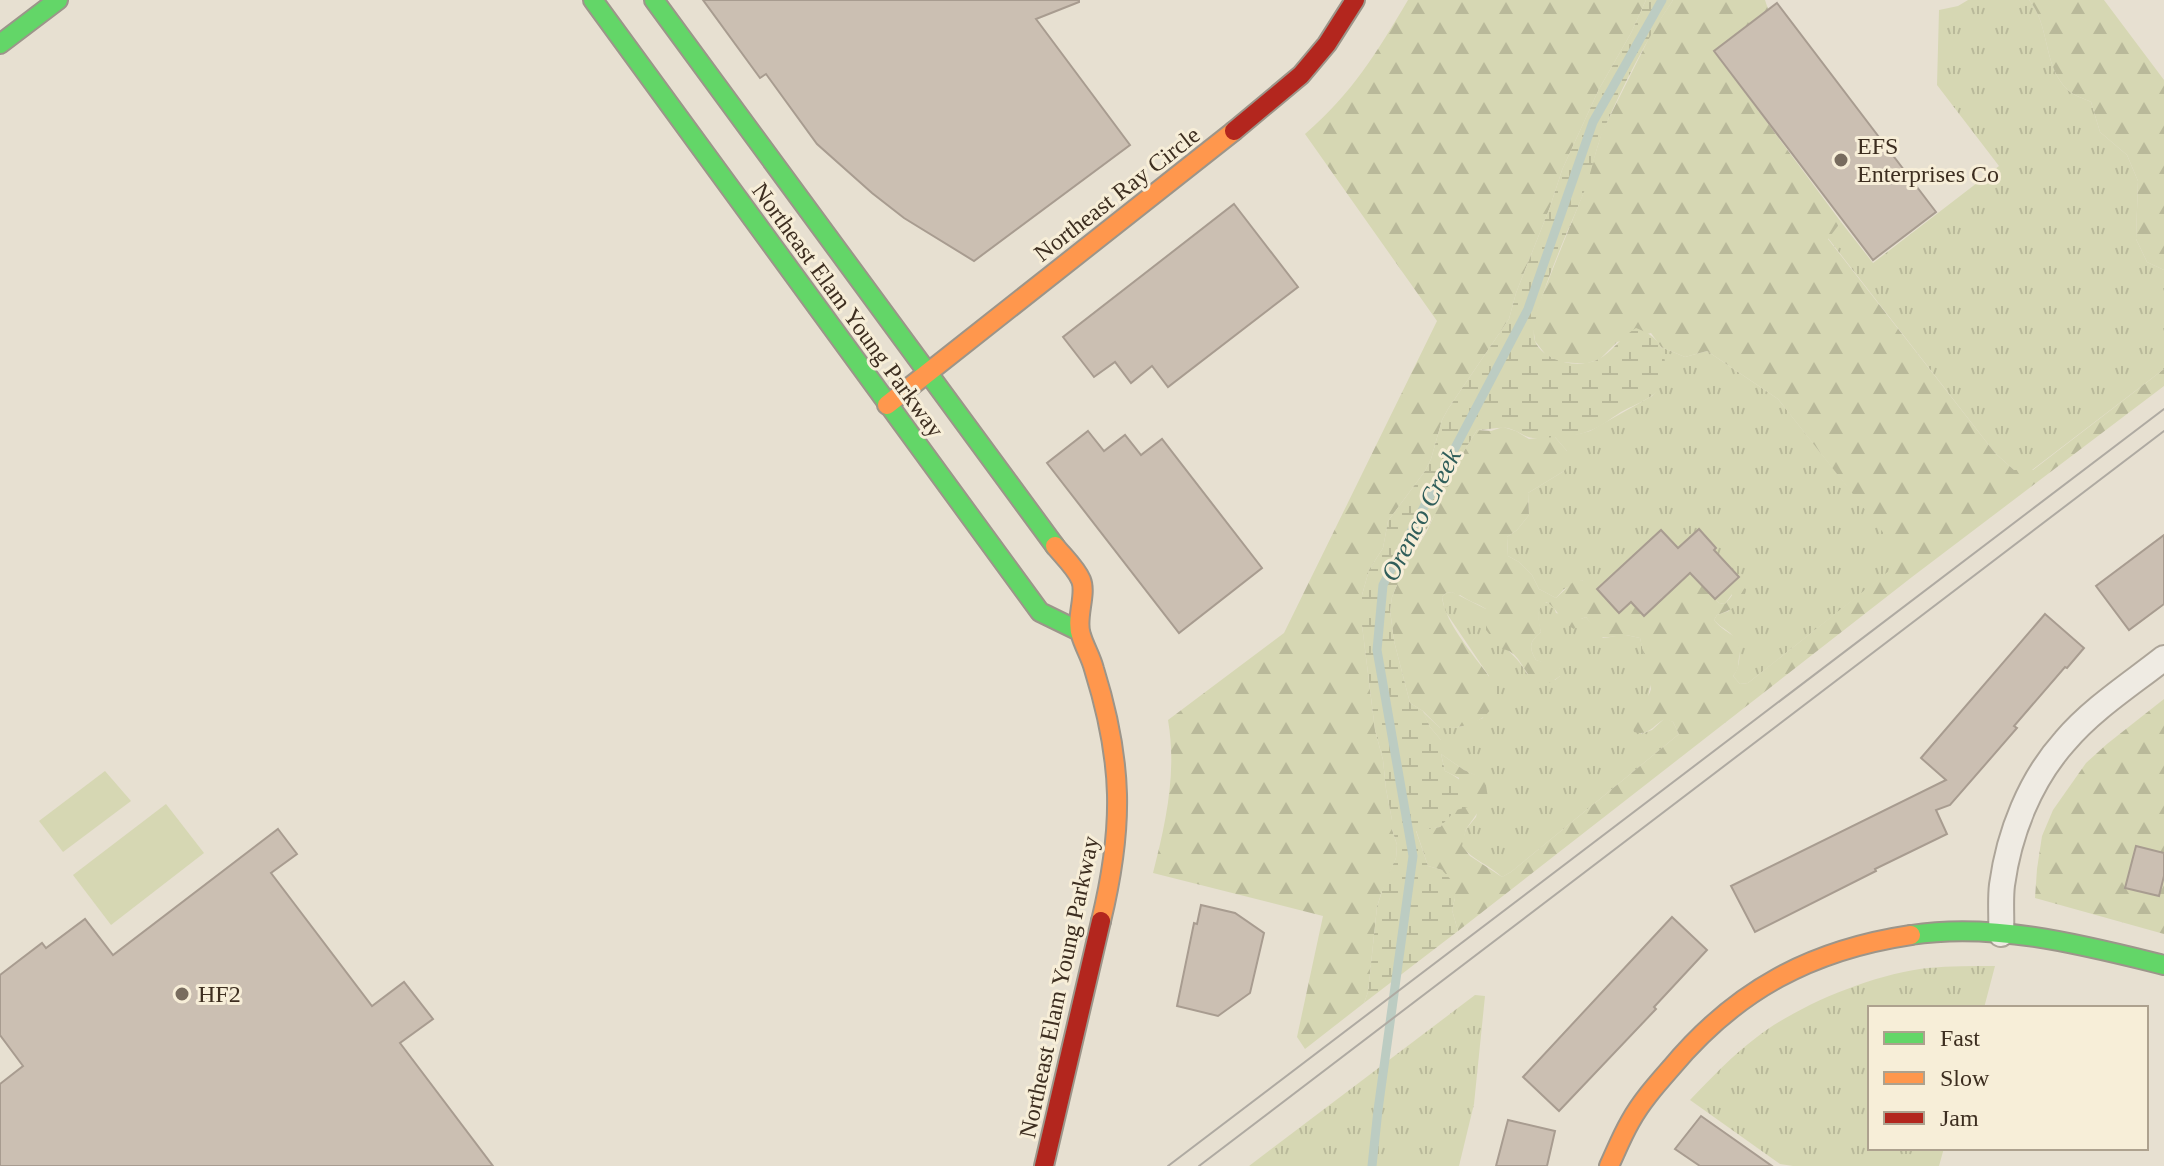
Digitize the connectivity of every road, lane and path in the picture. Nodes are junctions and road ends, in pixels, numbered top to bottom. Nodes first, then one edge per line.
1 (58, 0) edge
2 (593, 0) edge
3 (654, 0) edge
4 (1355, 0) edge
5 (0, 44) edge
6 (927, 373) junction
7 (887, 405) junction
8 (1079, 631) junction
9 (2164, 658) edge
10 (2001, 934) junction
11 (2164, 965) edge
12 (1044, 1166) edge
13 (1609, 1166) edge

1 - 5 main road
2 - 7 main road, Northeast Elam Young Parkway
3 - 6 main road, Northeast Elam Young Parkway
4 - 6 main road, Northeast Ray Circle
6 - 7 main road, Northeast Ray Circle
6 - 8 main road, Northeast Elam Young Parkway
7 - 8 main road, Northeast Elam Young Parkway
8 - 12 main road, Northeast Elam Young Parkway
9 - 10 street
10 - 11 main road
10 - 13 main road

